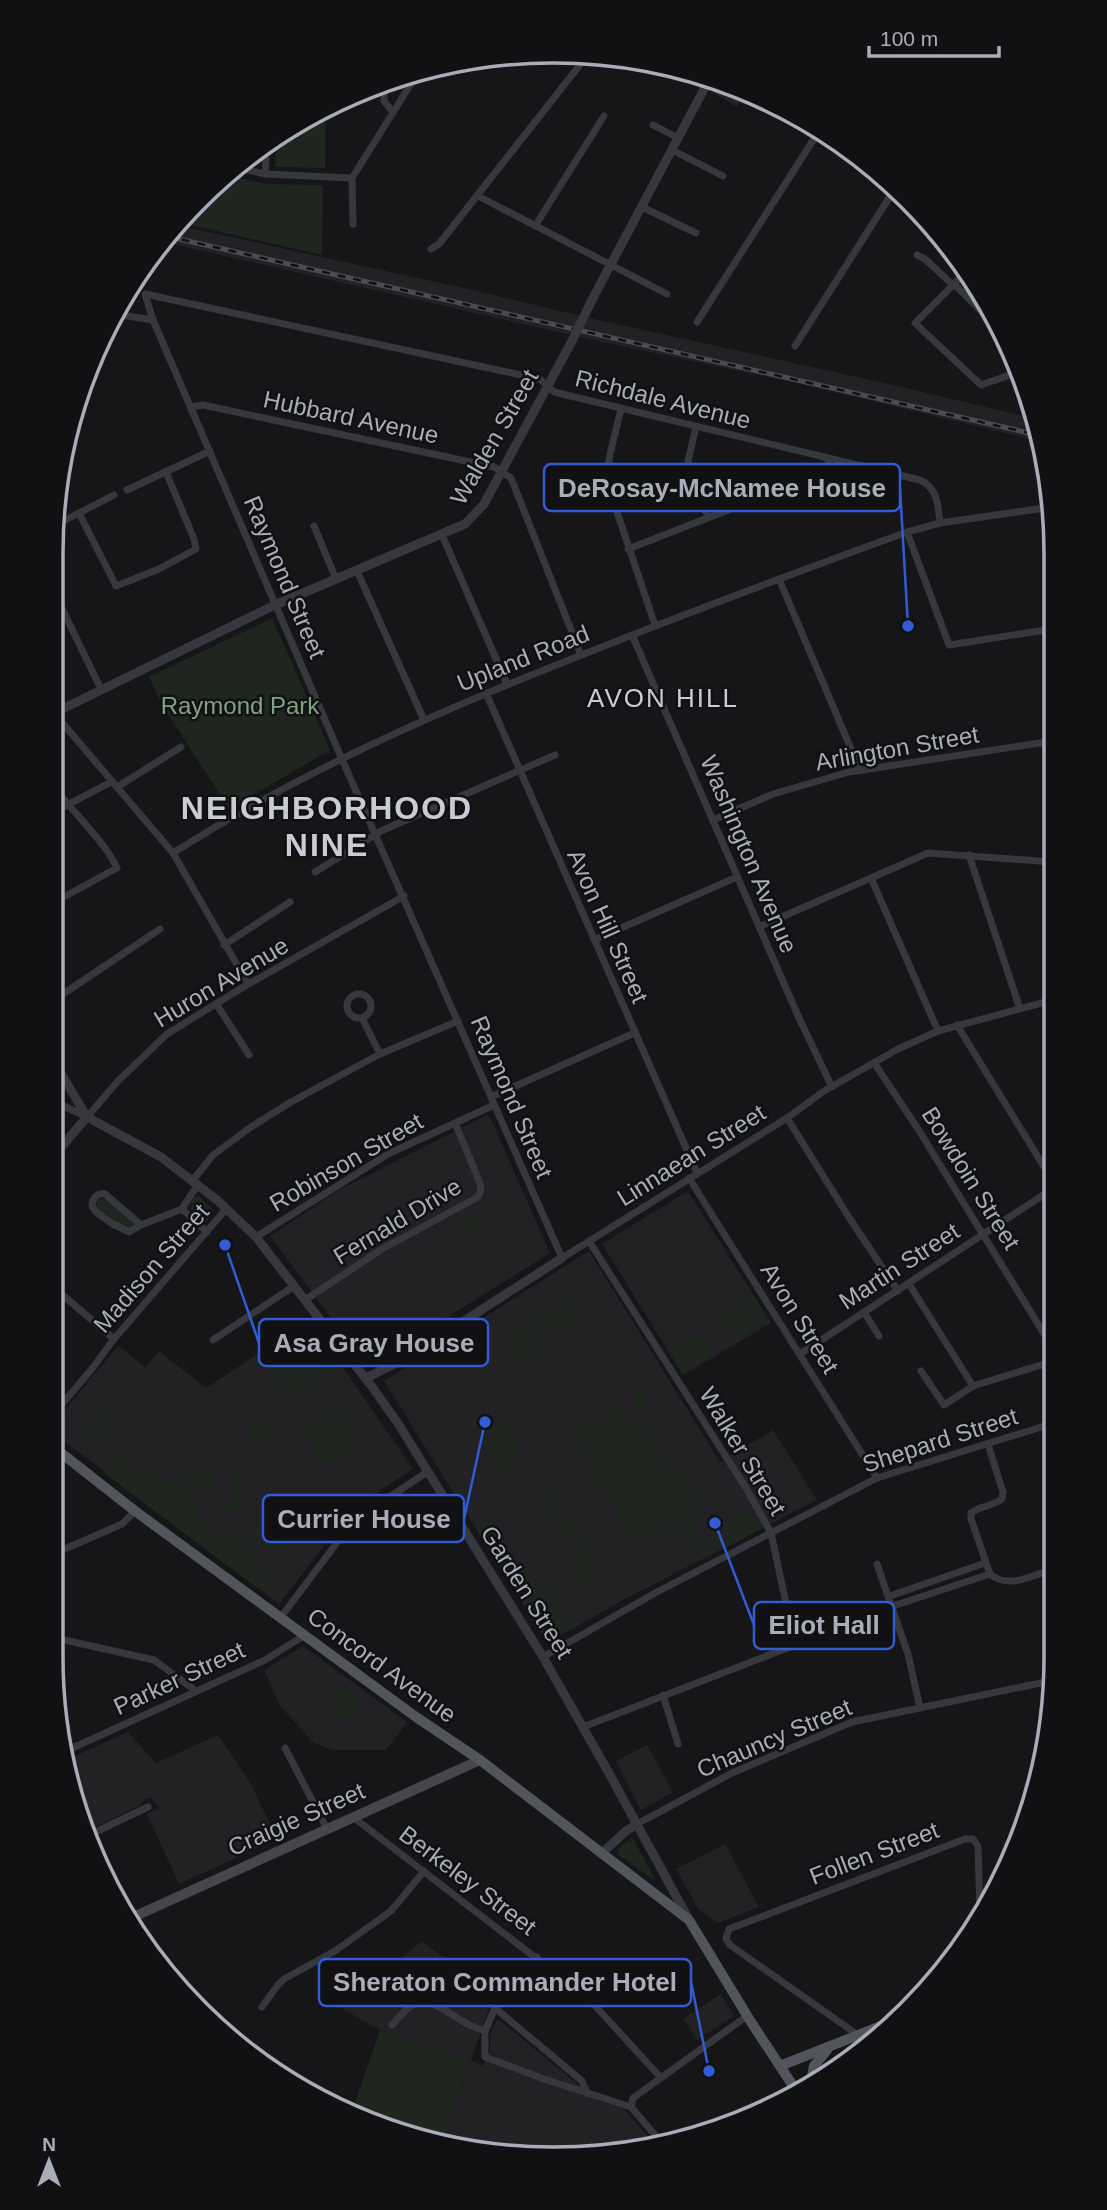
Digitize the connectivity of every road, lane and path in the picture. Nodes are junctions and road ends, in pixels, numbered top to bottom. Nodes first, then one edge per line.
1 (581, 64) edge
2 (410, 85) edge
3 (705, 87) edge
4 (384, 93) edge
5 (393, 112) junction
6 (604, 116) dead end
7 (653, 125) dead end
8 (678, 138) junction
9 (814, 139) edge
10 (672, 150) junction
11 (266, 156) edge
12 (248, 170) edge
13 (265, 174) junction
14 (723, 176) dead end
15 (352, 178) junction
16 (478, 196) junction
17 (890, 197) edge
18 (642, 206) junction
19 (353, 224) dead end
20 (535, 226) junction
21 (696, 233) dead end
22 (431, 249) dead end
23 (917, 255) dead end
24 (611, 265) junction
25 (960, 279) edge
26 (954, 285) junction
27 (667, 294) dead end
28 (145, 295) joint
29 (978, 309) edge
30 (125, 316) edge
31 (153, 320) junction
32 (697, 322) dead end
33 (795, 346) dead end
34 (1010, 375) edge
35 (547, 386) junction
36 (191, 407) junction
37 (621, 409) junction
38 (696, 427) junction
39 (210, 452) junction
40 (829, 459) junction
41 (166, 472) junction
42 (502, 472) junction
43 (127, 490) dead end
44 (114, 495) dead end
45 (1042, 508) edge
46 (79, 513) junction
47 (708, 517) junction
48 (64, 521) edge
49 (940, 523) junction
50 (314, 526) dead end
51 (907, 532) junction
52 (442, 535) junction
53 (628, 548) junction
54 (357, 571) junction
55 (336, 579) junction
56 (779, 579) junction
57 (275, 605) junction
58 (63, 611) edge
59 (655, 625) junction
60 (1044, 630) edge
61 (632, 635) junction
62 (581, 655) junction
63 (507, 684) junction
64 (101, 689) junction
65 (486, 693) junction
66 (63, 709) edge
67 (424, 720) junction
68 (63, 725) edge
69 (1044, 742) edge
70 (181, 747) dead end
71 (555, 755) dead end
72 (341, 757) junction
73 (519, 770) junction
74 (860, 770) junction
75 (114, 784) junction
76 (63, 799) edge
77 (67, 805) junction
78 (63, 807) edge
79 (713, 820) junction
80 (376, 835) junction
81 (173, 853) junction
82 (969, 855) junction
83 (1044, 861) edge
84 (314, 872) dead end
85 (737, 877) junction
86 (871, 878) junction
87 (404, 896) junction
88 (63, 897) edge
89 (290, 902) dead end
90 (759, 927) junction
91 (160, 929) dead end
92 (594, 940) junction
93 (224, 945) junction
94 (248, 984) junction
95 (63, 994) edge
96 (1044, 1003) edge
97 (217, 1004) junction
98 (1020, 1009) junction
99 (362, 1018) dead end
100 (458, 1021) junction
101 (957, 1026) junction
102 (938, 1031) junction
103 (634, 1032) junction
104 (380, 1054) junction
105 (249, 1055) dead end
106 (875, 1064) junction
107 (63, 1077) edge
108 (832, 1087) junction
109 (493, 1101) junction
110 (63, 1106) edge
111 (87, 1117) junction
112 (787, 1118) junction
113 (456, 1123) junction
114 (63, 1145) edge
115 (1044, 1166) edge
116 (693, 1176) junction
117 (195, 1182) junction
118 (1044, 1194) edge
119 (182, 1209) junction
120 (226, 1209) junction
121 (141, 1225) junction
122 (206, 1232) junction
123 (983, 1234) junction
124 (256, 1237) junction
125 (589, 1241) junction
126 (562, 1258) junction
127 (909, 1284) junction
128 (294, 1286) junction
129 (898, 1291) junction
130 (63, 1295) edge
131 (305, 1300) junction
132 (864, 1312) junction
133 (1044, 1334) edge
134 (879, 1336) dead end
135 (114, 1339) junction
136 (213, 1340) dead end
137 (800, 1354) junction
138 (1044, 1364) edge
139 (921, 1371) dead end
140 (366, 1378) junction
141 (973, 1386) junction
142 (63, 1403) edge
143 (1044, 1426) edge
144 (988, 1444) junction
145 (63, 1454) edge
146 (427, 1472) junction
147 (877, 1478) junction
148 (135, 1511) junction
149 (771, 1533) junction
150 (63, 1550) edge
151 (985, 1563) junction
152 (877, 1564) dead end
153 (1044, 1571) edge
154 (990, 1574) junction
155 (890, 1596) junction
156 (893, 1606) junction
157 (281, 1617) junction
158 (304, 1635) junction
159 (63, 1640) edge
160 (543, 1657) junction
161 (1043, 1683) edge
162 (196, 1691) junction
163 (663, 1695) junction
164 (920, 1709) junction
165 (583, 1727) junction
166 (678, 1744) dead end
167 (71, 1748) edge
168 (285, 1748) dead end
169 (480, 1759) junction
170 (148, 1807) dead end
171 (353, 1816) junction
172 (637, 1824) junction
173 (327, 1829) junction
174 (96, 1832) edge
175 (601, 1854) junction
176 (424, 1871) junction
177 (980, 1899) edge
178 (137, 1915) edge
179 (689, 1920) junction
180 (537, 1957) junction
181 (262, 2007) dead end
182 (495, 2007) junction
183 (747, 2016) junction
184 (392, 2025) dead end
185 (871, 2030) edge
186 (485, 2031) junction
187 (858, 2035) junction
188 (832, 2046) junction
189 (780, 2066) junction
190 (813, 2072) edge
191 (661, 2078) junction
192 (792, 2085) edge
193 (587, 2093) junction
194 (631, 2107) junction
195 (657, 2136) edge

1 - 16 street
2 - 5 street
3 - 8 street, Walden Street
4 - 5 street
5 - 15 street
6 - 20 street
7 - 8 street
8 - 10 street, Walden Street
9 - 32 street
10 - 14 street
10 - 18 street, Walden Street
11 - 13 street
12 - 13 street
13 - 15 street
15 - 19 street
16 - 20 street
16 - 22 street
17 - 33 street
18 - 21 street
18 - 24 street, Walden Street
20 - 24 street
23 - 26 street
24 - 27 street
24 - 35 street, Walden Street, bridge
25 - 26 street
26 - 29 street
26 - 34 street
28 - 31 street, Raymond Street
28 - 35 street, Richdale Avenue
30 - 31 street
31 - 36 street, Raymond Street
35 - 37 street, Richdale Avenue
35 - 42 street, Walden Street
36 - 39 street, Raymond Street
36 - 42 street, Hubbard Avenue
37 - 38 street, Richdale Avenue
37 - 53 street
38 - 40 street, Richdale Avenue
38 - 47 street
39 - 41 street
39 - 57 street, Raymond Street
40 - 47 street
40 - 49 street, Richdale Avenue
41 - 43 street
41 - 46 street
42 - 52 street, Walden Street
42 - 62 street
44 - 46 street
45 - 49 street, Upland Road
46 - 48 street
47 - 53 street
49 - 51 street, Upland Road
50 - 55 street
51 - 56 street, Upland Road
51 - 60 street
52 - 54 street, Walden Street
52 - 63 street
53 - 59 street
54 - 55 street, Walden Street
54 - 67 street
55 - 57 street, Walden Street
56 - 59 street, Upland Road
56 - 74 street
57 - 64 street, Walden Street
57 - 72 street, Raymond Street
58 - 64 street
59 - 61 street, Upland Road
61 - 62 street, Upland Road
61 - 79 street, Washington Avenue
62 - 63 street, Upland Road
63 - 65 street, Upland Road
64 - 66 street, Walden Street
65 - 67 street, Upland Road
65 - 73 street, Avon Hill Street
67 - 72 street, Upland Road
68 - 75 street
69 - 74 street, Arlington Street
70 - 75 street
71 - 73 street
72 - 80 street, Raymond Street
72 - 81 street, Upland Road
73 - 80 street
73 - 92 street, Avon Hill Street
74 - 79 street, Arlington Street
75 - 77 street
75 - 81 street
76 - 77 street
77 - 78 street
77 - 88 street
79 - 85 street, Washington Avenue
80 - 84 street
80 - 87 street, Raymond Street
81 - 93 street
82 - 83 street
82 - 86 street
82 - 98 street
85 - 90 street, Washington Avenue
85 - 92 street
86 - 90 street
86 - 102 street
87 - 94 street, Huron Avenue
87 - 100 street, Raymond Street
89 - 93 street
90 - 108 street, Washington Avenue
91 - 95 street
92 - 103 street, Avon Hill Street
93 - 94 street
94 - 97 street, Huron Avenue
96 - 98 street, Linnaean Street
97 - 105 street
97 - 111 street, Huron Avenue
98 - 101 street, Linnaean Street
99 - 104 street
100 - 104 street
100 - 109 street, Raymond Street
101 - 102 street, Linnaean Street
101 - 115 street
102 - 106 street, Linnaean Street
103 - 109 street, Robinson Street
103 - 116 street, Avon Hill Street
104 - 117 street
106 - 108 street, Linnaean Street
106 - 123 street, Bowdoin Street
107 - 111 street
108 - 112 street, Linnaean Street
109 - 113 street, Robinson Street
109 - 126 street, Raymond Street
110 - 111 street, Garden Street
111 - 114 street, Huron Avenue
111 - 117 street, Garden Street
112 - 116 street, Linnaean Street
112 - 129 street
113 - 124 street, Robinson Street
113 - 131 street, Fernald Drive
116 - 125 street, Linnaean Street
116 - 137 street, Avon Street
117 - 119 street
117 - 120 street, Garden Street
118 - 123 street, Martin Street
119 - 121 street
119 - 122 street
120 - 122 street, Madison Street
120 - 124 street, Garden Street
121 - 121 street
122 - 135 street, Madison Street
123 - 127 street, Martin Street
123 - 133 street, Bowdoin Street
124 - 128 street, Garden Street
125 - 126 street, Linnaean Street
125 - 149 street, Walker Street
126 - 140 street, Linnaean Street
127 - 129 street, Martin Street
127 - 141 street
128 - 131 street, Garden Street
128 - 136 street
129 - 132 street, Martin Street
130 - 135 street
131 - 140 street, Garden Street
132 - 134 street
132 - 137 street, Martin Street
135 - 142 street, Madison Street
137 - 147 street, Avon Street
138 - 141 street
139 - 141 street
140 - 146 street, Garden Street
143 - 144 street, Shepard Street
144 - 147 street, Shepard Street
144 - 151 street
145 - 148 main road, Concord Avenue
146 - 157 street
146 - 160 street, Garden Street
147 - 149 street, Shepard Street
148 - 150 street
148 - 157 main road, Concord Avenue
149 - 160 street, Shepard Street
149 - 163 street, Walker Street
151 - 154 street
151 - 155 street
152 - 155 street
153 - 154 street
154 - 156 street
155 - 156 street
156 - 164 street
157 - 158 main road, Concord Avenue
158 - 162 street, Parker Street
158 - 169 main road, Concord Avenue
159 - 162 street
160 - 165 street, Garden Street
161 - 164 street, Chauncy Street
162 - 167 street, Parker Street
163 - 165 street, Walker Street
163 - 166 street
164 - 172 street, Chauncy Street
165 - 172 street, Garden Street
168 - 173 street
169 - 171 main road, Craigie Street
169 - 175 main road, Concord Avenue
170 - 174 street
171 - 173 main road, Craigie Street
171 - 176 street, Berkeley Street
172 - 175 street
172 - 179 street, Garden Street
173 - 178 main road, Craigie Street
175 - 179 main road, Concord Avenue
176 - 180 street, Berkeley Street
176 - 181 street
177 - 187 street, Follen Street
179 - 183 main road, Garden Street
180 - 182 street
180 - 191 street, Berkeley Street
182 - 186 street
182 - 193 street
183 - 189 main road, Garden Street
183 - 191 street
184 - 186 street
185 - 187 main road
186 - 193 street
187 - 188 main road
188 - 189 main road
188 - 190 main road
189 - 192 main road, Garden Street
191 - 194 street
193 - 194 street
194 - 195 street

